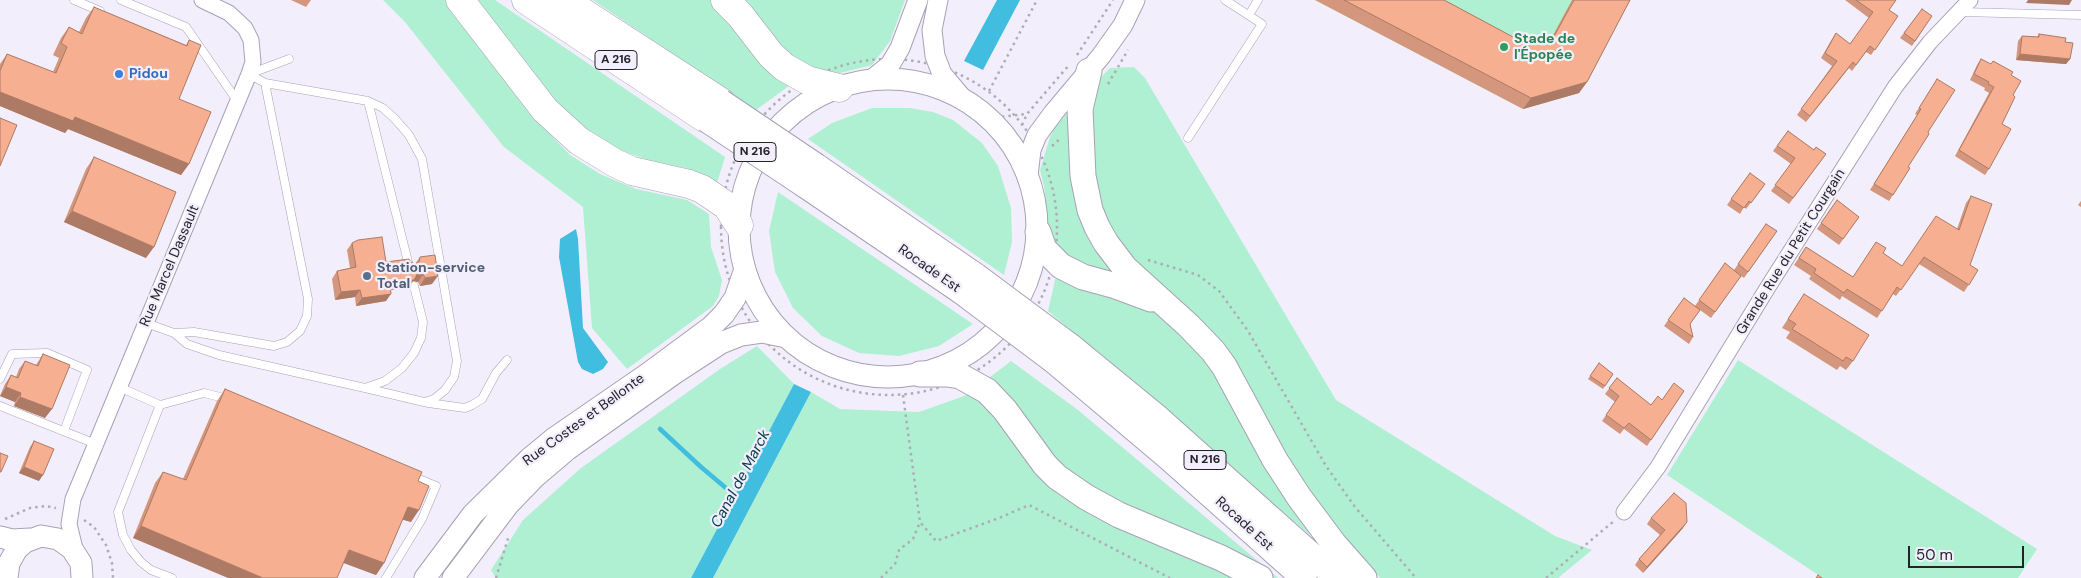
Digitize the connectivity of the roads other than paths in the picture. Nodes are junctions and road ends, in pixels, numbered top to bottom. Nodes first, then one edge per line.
1 (74, 0) edge
2 (121, 0) edge
3 (202, 0) edge
4 (460, 0) edge
5 (526, 0) edge
6 (564, 0) edge
7 (725, 0) edge
8 (918, 0) edge
9 (938, 0) edge
10 (1135, 0) edge
11 (1225, 0) edge
12 (1258, 0) edge
13 (1970, 0) edge
14 (1959, 12) junction
15 (1249, 15) junction
16 (2081, 15) edge
17 (110, 16) edge
18 (190, 49) edge
19 (206, 56) junction
20 (289, 59) dead end
21 (1089, 71) junction
22 (249, 74) junction
23 (871, 80) junction
24 (265, 83) junction
25 (839, 88) junction
26 (963, 99) junction
27 (368, 101) junction
28 (238, 102) junction
29 (713, 111) junction
30 (1188, 138) dead end
31 (1028, 176) junction
32 (739, 225) junction
33 (1038, 232) junction
34 (409, 266) edge
35 (745, 269) junction
36 (414, 286) edge
37 (1172, 312) junction
38 (146, 323) junction
39 (174, 333) junction
40 (786, 337) junction
41 (1061, 353) junction
42 (507, 360) dead end
43 (920, 374) junction
44 (0, 379) edge
45 (119, 387) junction
46 (365, 388) junction
47 (424, 402) junction
48 (236, 403) edge
49 (160, 405) junction
50 (0, 406) edge
51 (64, 431) junction
52 (96, 444) junction
53 (399, 471) edge
54 (1624, 512) road end
55 (0, 537) edge
56 (30, 540) junction
57 (438, 560) junction
58 (82, 569) edge
59 (0, 570) edge
60 (457, 576) edge
61 (6, 578) edge
62 (172, 578) edge
63 (386, 578) edge
64 (425, 578) edge
65 (1260, 578) edge
66 (1304, 578) edge
67 (1337, 578) edge
68 (1364, 578) edge

1 - 17 lane
2 - 19 lane
3 - 22 street, Rue Marcel Dassault
4 - 32 highway
5 - 29 highway, Rocade Est / A 216
6 - 29 highway, Rocade Est / A 216
7 - 25 highway
8 - 23 street
9 - 26 street
10 - 21 street
11 - 15 lane
12 - 15 lane
13 - 14 street, Grande Rue du Petit Courgain
14 - 16 lane
14 - 54 street, Grande Rue du Petit Courgain
15 - 30 lane
18 - 19 lane
19 - 28 lane
20 - 22 lane
21 - 31 street
21 - 37 highway
22 - 24 lane
22 - 28 street, Rue Marcel Dassault
23 - 25 main road
23 - 26 main road
24 - 27 lane
24 - 39 lane
25 - 32 main road
26 - 31 main road
27 - 34 lane
27 - 47 lane
28 - 38 street, Rue Marcel Dassault
29 - 41 highway, Rocade Est / N 216, bridge
31 - 33 main road
32 - 35 main road
33 - 37 highway
33 - 43 main road
35 - 40 main road
35 - 57 main road, Rue Costes et Bellonte
36 - 46 lane
37 - 68 highway
38 - 39 lane
38 - 45 street, Rue Marcel Dassault
39 - 46 lane
40 - 43 main road
40 - 60 main road, Rue Costes et Bellonte
41 - 66 highway, Rocade Est / N 216
41 - 67 highway, Rocade Est / N 216
42 - 47 lane
43 - 65 highway
44 - 51 lane
45 - 49 lane
45 - 52 street, Rue Marcel Dassault
46 - 47 lane
48 - 49 lane
49 - 62 lane
50 - 51 lane
51 - 52 lane
52 - 58 street, Rue Marcel Dassault
53 - 63 lane
55 - 56 main road
56 - 58 main road
56 - 61 main road
57 - 60 street
57 - 64 main road, Rue Costes et Bellonte
59 - 61 main road

